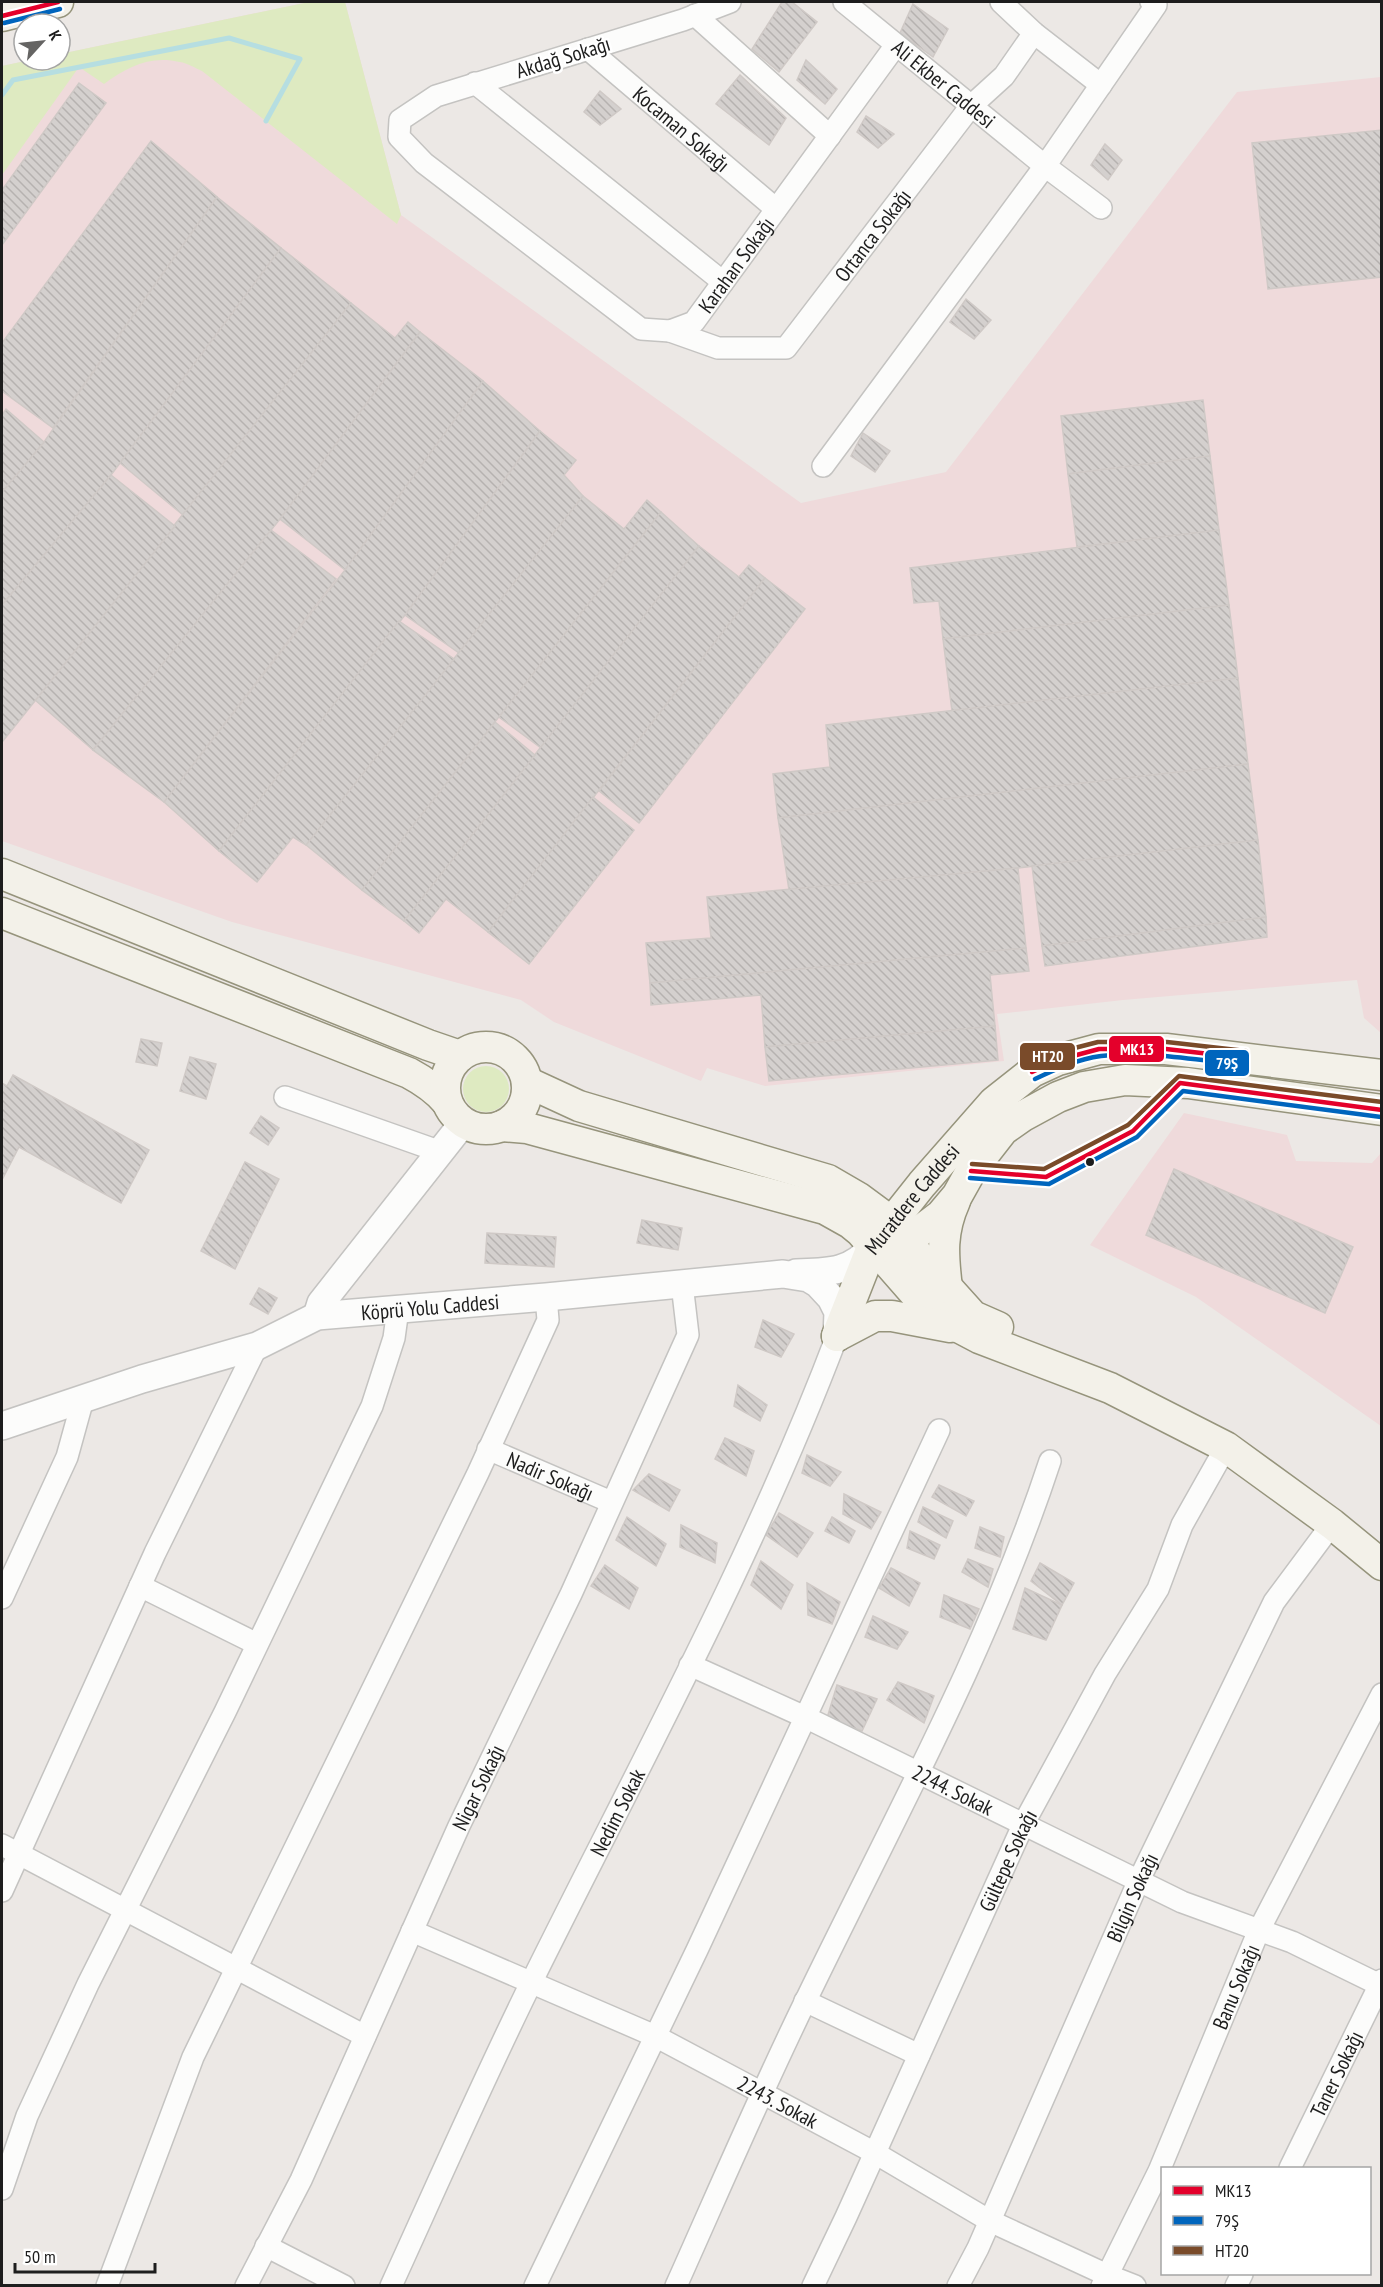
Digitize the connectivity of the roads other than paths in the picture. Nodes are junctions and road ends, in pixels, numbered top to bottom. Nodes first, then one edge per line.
1 (58, 2) edge
2 (730, 2) edge
3 (844, 2) edge
4 (1001, 2) edge
5 (1154, 3) edge
6 (696, 15) junction
7 (2, 16) edge
8 (1034, 33) junction
9 (896, 45) junction
10 (588, 49) junction
11 (476, 83) junction
12 (1101, 85) junction
13 (971, 106) junction
14 (830, 136) junction
15 (1045, 166) junction
16 (1101, 208) dead end
17 (776, 209) junction
18 (723, 282) junction
19 (670, 331) junction
20 (822, 466) dead end
21 (2, 874) edge
22 (2, 913) edge
23 (460, 1056) junction
24 (1329, 1068) junction
25 (1382, 1075) edge
26 (1382, 1080) edge
27 (527, 1082) junction
28 (1264, 1095) junction
29 (285, 1097) dead end
30 (1336, 1104) junction
31 (1382, 1110) edge
32 (455, 1112) junction
33 (502, 1126) junction
34 (441, 1152) junction
35 (828, 1180) junction
36 (922, 1184) junction
37 (957, 1197) junction
38 (890, 1238) junction
39 (774, 1274) junction
40 (682, 1284) junction
41 (947, 1288) junction
42 (546, 1297) junction
43 (398, 1310) junction
44 (316, 1316) junction
45 (961, 1329) junction
46 (837, 1336) junction
47 (257, 1346) junction
48 (83, 1399) junction
49 (2, 1426) edge
50 (939, 1430) dead end
51 (1226, 1447) junction
52 (488, 1449) junction
53 (1050, 1461) dead end
54 (611, 1502) junction
55 (1332, 1524) junction
56 (1382, 1545) edge
57 (1382, 1565) edge
58 (140, 1586) junction
59 (2, 1598) edge
60 (257, 1644) junction
61 (690, 1665) junction
62 (1382, 1694) edge
63 (805, 1718) junction
64 (920, 1774) junction
65 (1024, 1823) junction
66 (10, 1849) edge
67 (1139, 1880) junction
68 (2, 1891) edge
69 (126, 1910) junction
70 (1259, 1930) junction
71 (412, 1931) junction
72 (237, 1968) junction
73 (531, 1982) junction
74 (1381, 1984) edge
75 (806, 2001) junction
76 (365, 2036) junction
77 (655, 2036) junction
78 (919, 2055) junction
79 (764, 2092) junction
80 (875, 2153) junction
81 (1291, 2167) edge
82 (2, 2189) edge
83 (990, 2221) junction
84 (266, 2246) junction
85 (1105, 2280) edge
86 (107, 2286) edge
87 (246, 2286) edge
88 (344, 2286) edge
89 (391, 2286) edge
90 (535, 2286) edge
91 (676, 2286) edge
92 (813, 2286) edge
93 (958, 2286) edge
94 (1135, 2286) edge

1 - 7 main road
2 - 6 street, Akdağ Sokağı
3 - 9 street, Ali Ekber Caddesi
4 - 8 street
5 - 12 street
6 - 10 street, Akdağ Sokağı
6 - 14 street
8 - 12 street
8 - 13 street, Ortanca Sokağı
9 - 13 street, Ali Ekber Caddesi
9 - 14 street, Karahan Sokağı
10 - 11 street, Akdağ Sokağı
10 - 17 street, Kocaman Sokağı
11 - 18 street
11 - 19 street, Akdağ Sokağı
12 - 15 street
13 - 15 street, Ali Ekber Caddesi
13 - 19 street, Ortanca Sokağı
14 - 17 street, Karahan Sokağı
15 - 16 street, Ali Ekber Caddesi
15 - 20 street
17 - 18 street, Karahan Sokağı
18 - 19 street, Karahan Sokağı
21 - 23 main road
22 - 32 main road
23 - 27 main road
23 - 32 main road
24 - 25 main road, Muratdere Caddesi
24 - 28 main road
24 - 36 main road, Muratdere Caddesi
26 - 30 main road
27 - 33 main road
27 - 35 main road
28 - 30 main road, Muratdere Caddesi
28 - 37 main road, Muratdere Caddesi
29 - 34 street
30 - 31 main road, Muratdere Caddesi
32 - 33 main road
32 - 34 street
33 - 38 main road
34 - 44 street
35 - 36 main road
35 - 38 main road
36 - 38 main road, Muratdere Caddesi
37 - 38 main road, Muratdere Caddesi
37 - 41 main road
38 - 39 street
38 - 41 main road
38 - 45 main road
38 - 46 main road
39 - 40 street, Köprü Yolu Caddesi
39 - 46 street, Köprü Yolu Caddesi
40 - 42 street, Köprü Yolu Caddesi
40 - 54 street, Nigar Sokağı
41 - 56 main road
42 - 43 street, Köprü Yolu Caddesi
42 - 52 street
43 - 44 street, Köprü Yolu Caddesi
43 - 60 street
44 - 47 street, Köprü Yolu Caddesi
45 - 46 main road
45 - 51 main road
46 - 61 street, Nedim Sokak
47 - 48 street, Köprü Yolu Caddesi
47 - 58 street
48 - 49 street, Köprü Yolu Caddesi
48 - 59 street
50 - 63 street
51 - 55 main road
51 - 65 street, Gültepe Sokağı
52 - 54 street, Nadir Sokağı
52 - 72 street
53 - 64 street
54 - 71 street, Nigar Sokağı
55 - 57 main road
55 - 67 street, Bilgin Sokağı
58 - 60 street
58 - 66 street
60 - 69 street
61 - 63 street, 2244. Sokak
61 - 73 street, Nedim Sokak
62 - 70 street, Banu Sokağı
63 - 64 street, 2244. Sokak
63 - 77 street
64 - 65 street, 2244. Sokak
64 - 75 street
65 - 67 street, 2244. Sokak
65 - 78 street, Gültepe Sokağı
66 - 68 street
66 - 69 street
67 - 70 street, 2244. Sokak
67 - 83 street, Bilgin Sokağı
69 - 72 street
69 - 82 street
70 - 74 street, 2244. Sokak
70 - 85 street, Banu Sokağı
71 - 73 street, 2243. Sokak
71 - 76 street, Nigar Sokağı
72 - 76 street
72 - 86 street
73 - 77 street, 2243. Sokak
73 - 89 street, Nedim Sokak
74 - 81 street, Taner Sokağı
75 - 78 street
75 - 79 street
76 - 84 street, Nigar Sokağı
77 - 79 street, 2243. Sokak
77 - 90 street
78 - 80 street, Gültepe Sokağı
79 - 80 street, 2243. Sokak
79 - 91 street
80 - 83 street, 2243. Sokak
80 - 92 street, Gültepe Sokağı
83 - 85 street, 2243. Sokak
83 - 93 street, Bilgin Sokağı
84 - 87 street, Nigar Sokağı
84 - 88 street
85 - 94 street, 2243. Sokak

